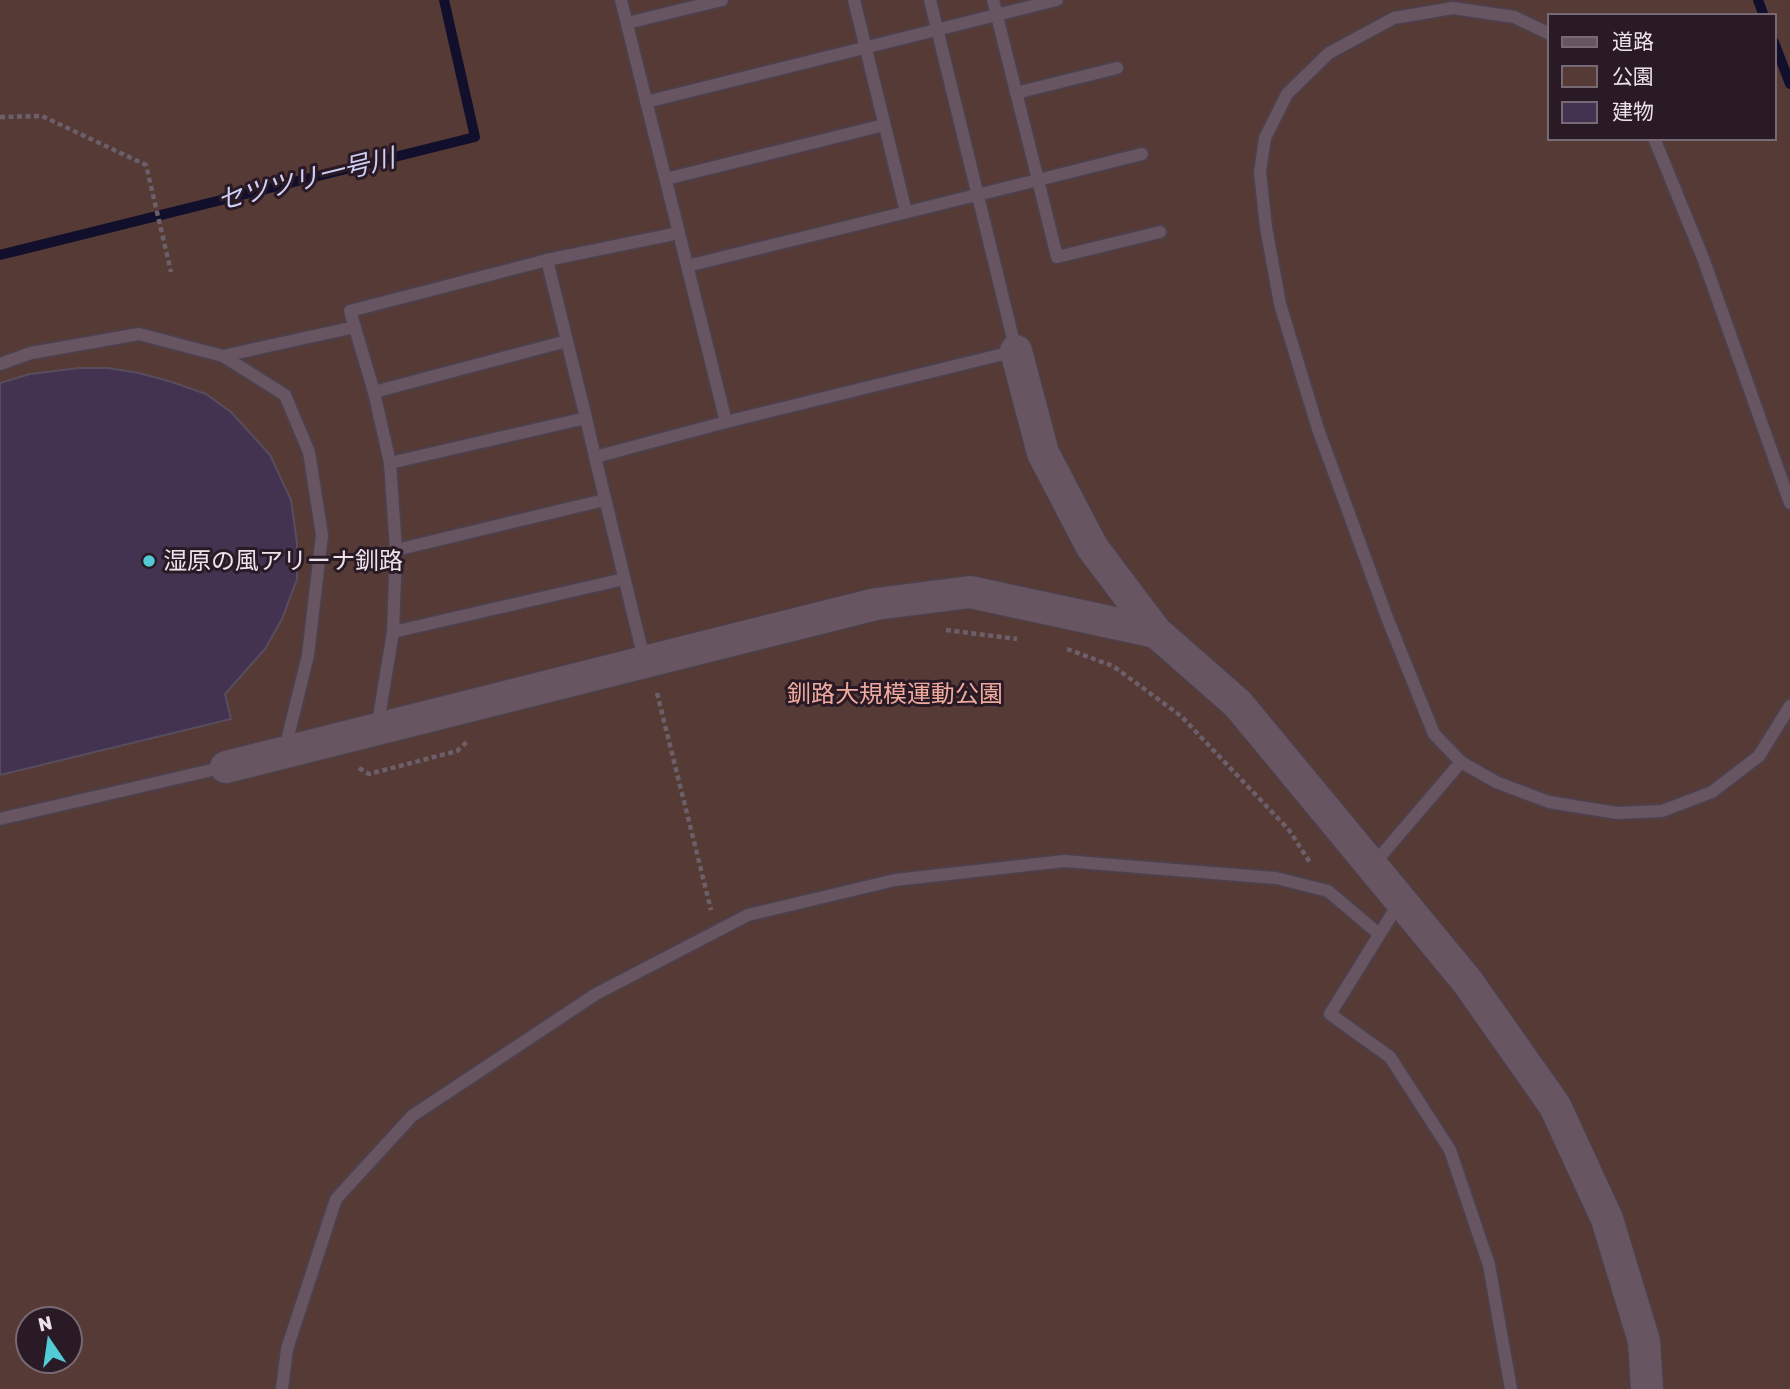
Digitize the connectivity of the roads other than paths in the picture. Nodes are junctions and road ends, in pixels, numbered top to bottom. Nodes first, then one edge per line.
1 (621, 0) edge
2 (722, 0) edge
3 (854, 0) edge
4 (930, 0) edge
5 (993, 0) edge
6 (1057, 0) edge
7 (997, 15) junction
8 (627, 23) junction
9 (937, 30) junction
10 (1548, 33) edge
11 (866, 48) junction
12 (1117, 68) dead end
13 (1016, 93) junction
14 (646, 102) junction
15 (884, 125) junction
16 (1655, 140) edge
17 (1142, 154) dead end
18 (666, 179) junction
19 (1038, 180) junction
20 (978, 194) junction
21 (906, 212) junction
22 (1160, 232) dead end
23 (679, 233) junction
24 (547, 260) junction
25 (687, 266) junction
26 (355, 327) junction
27 (568, 341) junction
28 (1016, 351) junction
29 (223, 356) junction
30 (0, 364) edge
31 (374, 392) junction
32 (586, 418) junction
33 (726, 422) junction
34 (595, 457) junction
35 (390, 463) junction
36 (604, 500) junction
37 (1790, 503) edge
38 (396, 550) junction
39 (624, 579) junction
40 (393, 632) junction
41 (1156, 632) junction
42 (645, 663) junction
43 (1790, 706) edge
44 (377, 729) junction
45 (284, 752) junction
46 (1461, 762) junction
47 (226, 767) joint
48 (0, 819) edge
49 (1372, 866) junction
50 (1400, 901) junction
51 (1379, 934) junction
52 (282, 1389) edge
53 (1511, 1389) edge
54 (1647, 1389) edge

1 - 8 lane
2 - 8 lane
3 - 11 lane
4 - 9 lane
5 - 7 lane
6 - 7 lane
7 - 9 lane
7 - 13 lane
8 - 14 lane
9 - 11 lane
9 - 20 lane
10 - 46 lane
11 - 14 lane
11 - 15 lane
12 - 13 lane
13 - 19 lane
14 - 18 lane
15 - 18 lane
15 - 21 lane
16 - 37 lane
17 - 19 lane
18 - 23 lane
19 - 20 lane
19 - 22 lane
20 - 21 lane
20 - 28 lane
21 - 25 lane
23 - 24 lane
23 - 25 lane
24 - 26 lane
24 - 27 lane
25 - 33 lane
26 - 29 lane
26 - 31 lane
27 - 31 lane
27 - 32 lane
28 - 33 lane
28 - 41 street
29 - 30 lane
29 - 45 lane
31 - 35 lane
32 - 34 lane
32 - 35 lane
33 - 34 lane
34 - 36 lane
35 - 38 lane
36 - 38 lane
36 - 39 lane
38 - 40 lane
39 - 40 lane
39 - 42 lane
40 - 44 lane
41 - 42 street
41 - 49 street
42 - 44 street
43 - 46 lane
44 - 45 street
45 - 47 street
46 - 49 lane
47 - 48 lane
49 - 50 street
50 - 51 lane
50 - 54 street
51 - 52 lane
51 - 53 lane

